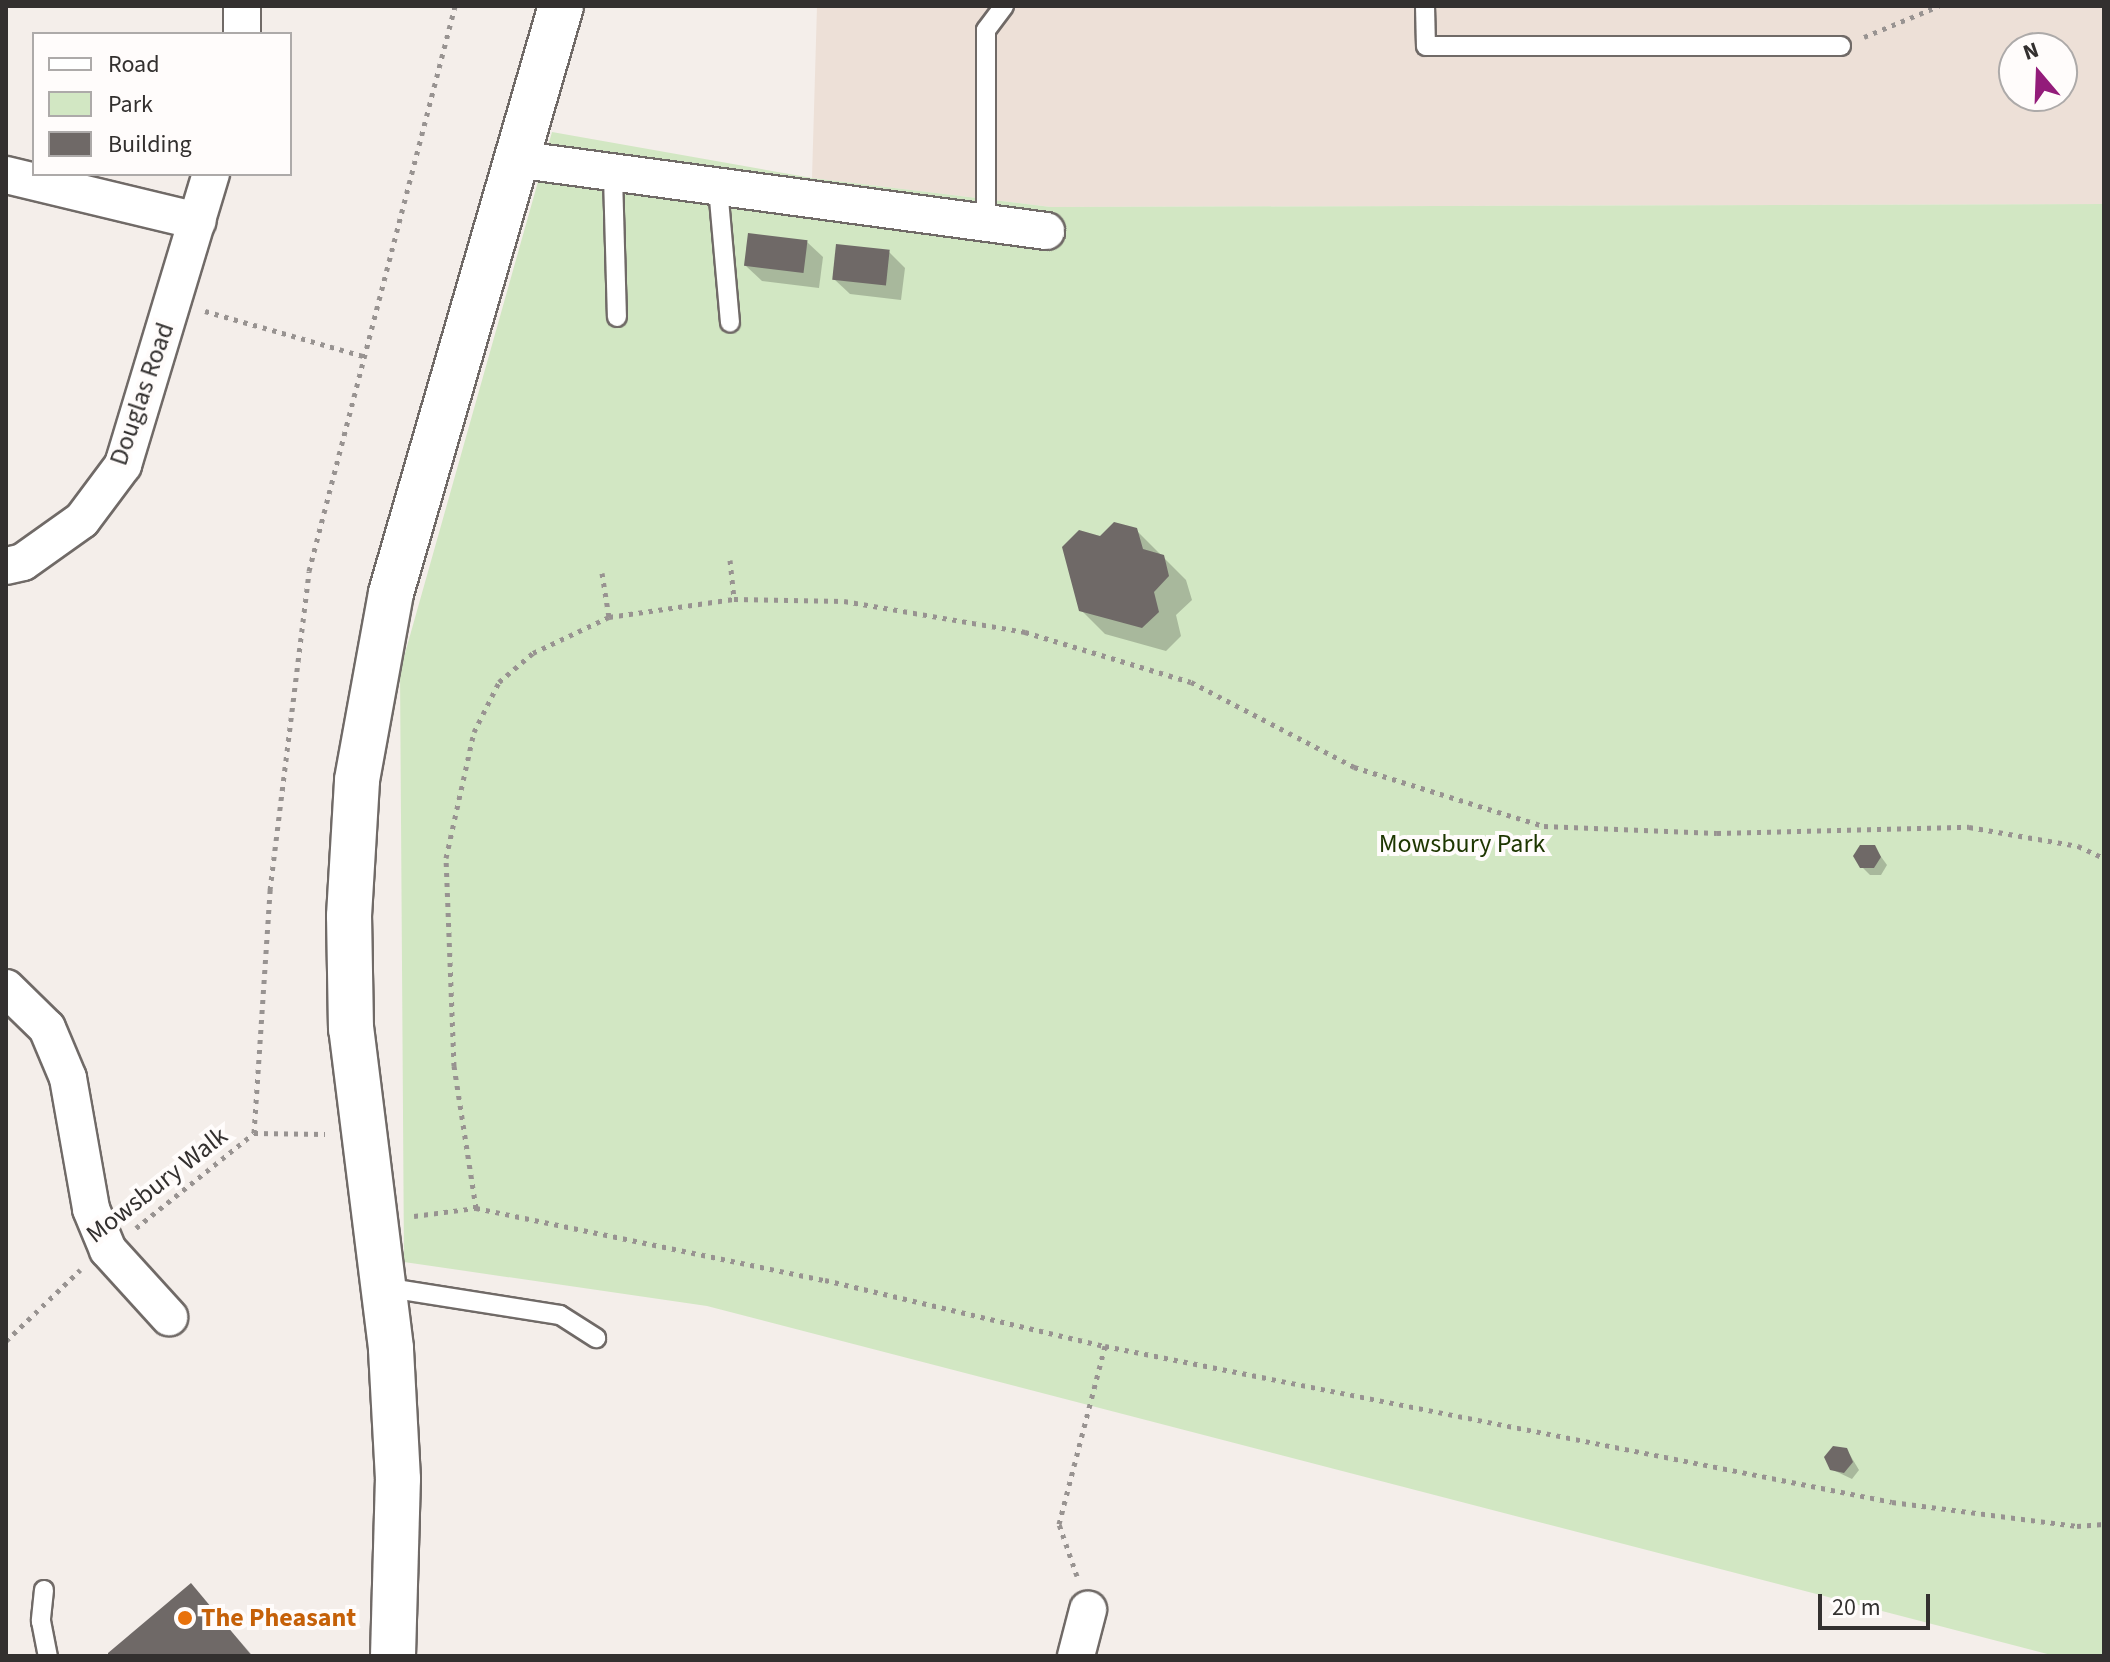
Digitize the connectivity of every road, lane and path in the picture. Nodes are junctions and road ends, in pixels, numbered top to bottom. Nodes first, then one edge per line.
1 (242, 6) edge
2 (455, 6) edge
3 (561, 6) edge
4 (1004, 6) edge
5 (1425, 6) edge
6 (1939, 6) edge
7 (242, 32) edge
8 (1841, 46) joint
9 (515, 159) junction
10 (6, 175) edge
11 (210, 176) edge
12 (613, 176) junction
13 (718, 188) junction
14 (198, 221) junction
15 (986, 223) junction
16 (1046, 231) dead end
17 (173, 302) junction
18 (617, 317) dead end
19 (730, 322) dead end
20 (363, 356) junction
21 (730, 560) dead end
22 (6, 566) edge
23 (602, 573) dead end
24 (734, 599) junction
25 (609, 617) junction
26 (2104, 858) edge
27 (6, 988) edge
28 (254, 1133) junction
29 (362, 1135) junction
30 (476, 1208) junction
31 (373, 1220) junction
32 (108, 1250) junction
33 (383, 1287) junction
34 (169, 1317) dead end
35 (596, 1338) dead end
36 (6, 1341) edge
37 (1105, 1346) junction
38 (2104, 1524) edge
39 (44, 1590) dead end
40 (1088, 1610) joint
41 (399, 1652) edge
42 (48, 1656) edge
43 (1076, 1656) edge

1 - 7 street
2 - 20 path
3 - 9 main road
4 - 15 lane
5 - 8 lane
6 - 8 path
9 - 12 street
9 - 29 main road
10 - 14 street
11 - 14 street, Douglas Road
12 - 13 street
12 - 18 lane
13 - 15 street
13 - 19 lane
14 - 17 street, Douglas Road
15 - 16 street
17 - 20 path
17 - 22 street, Douglas Road
20 - 28 path
21 - 24 path
23 - 25 path
24 - 25 path
24 - 26 path
25 - 30 path
27 - 32 street
28 - 29 path, Mowsbury Walk
28 - 32 path, Mowsbury Walk
29 - 31 main road
30 - 31 path
30 - 37 path
31 - 33 main road
32 - 34 street
32 - 36 path, Mowsbury Walk
33 - 35 lane
33 - 41 main road
37 - 38 path
37 - 40 path
39 - 42 lane
40 - 43 street

